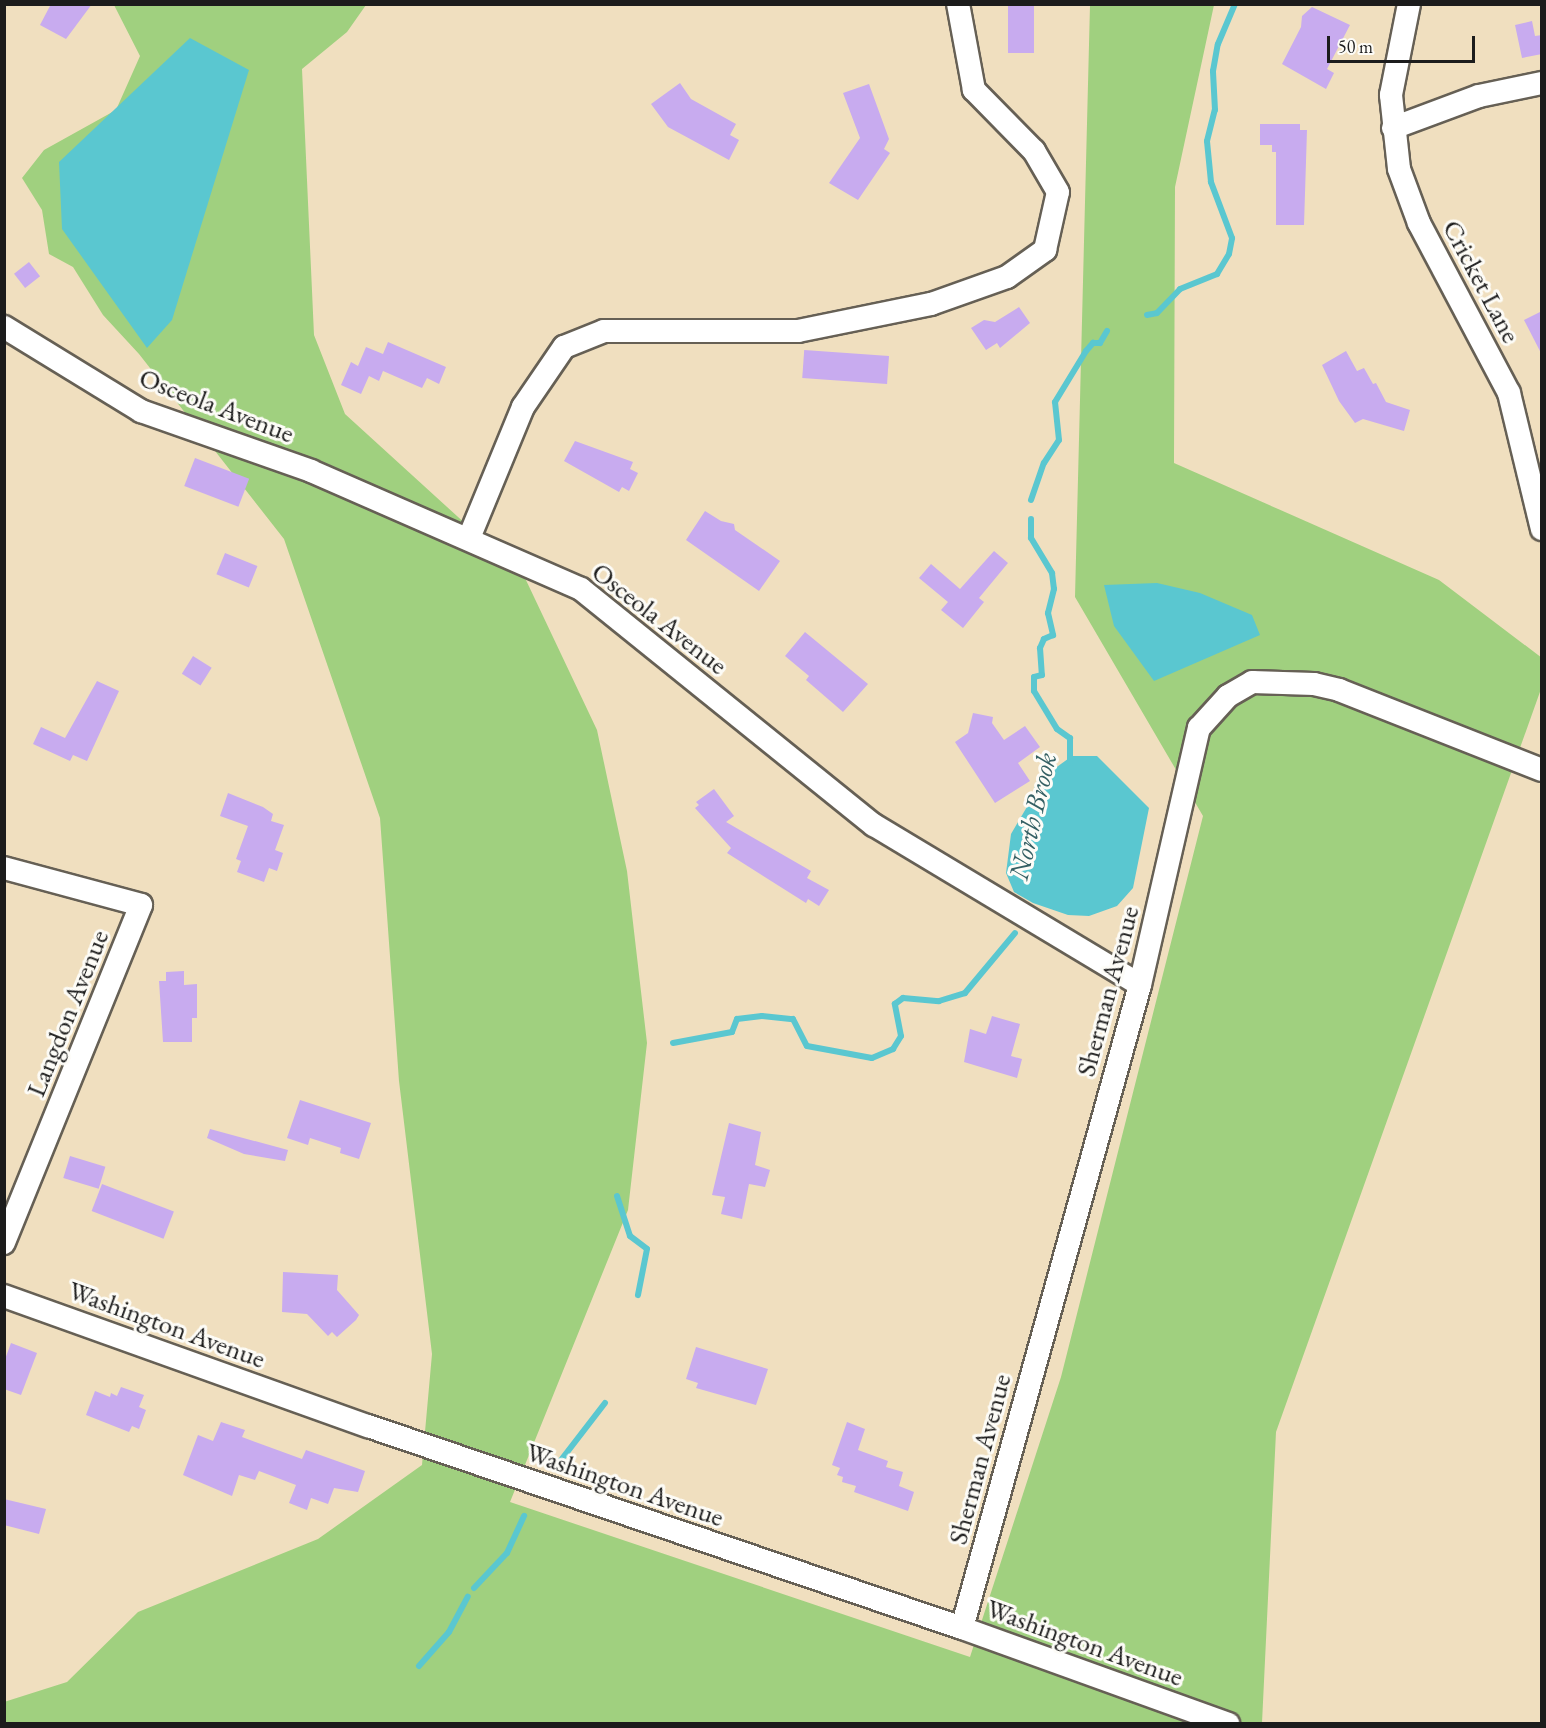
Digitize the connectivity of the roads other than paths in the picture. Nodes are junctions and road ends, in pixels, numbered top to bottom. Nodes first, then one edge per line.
1 (958, 4) edge
2 (1409, 4) edge
3 (1542, 83) edge
4 (1393, 128) junction
5 (4, 327) edge
6 (1542, 529) edge
7 (469, 538) junction
8 (1542, 770) edge
9 (4, 868) edge
10 (1140, 985) junction
11 (4, 1243) edge
12 (4, 1296) edge
13 (962, 1628) junction
14 (1228, 1724) edge

1 - 7 street
2 - 4 street, Cricket Lane
3 - 4 street
4 - 6 street, Cricket Lane
5 - 7 street, Osceola Avenue
7 - 10 street, Osceola Avenue
8 - 10 street, Sherman Avenue
9 - 11 street, Langdon Avenue
10 - 13 street, Sherman Avenue
12 - 13 street, Washington Avenue
13 - 14 street, Washington Avenue

